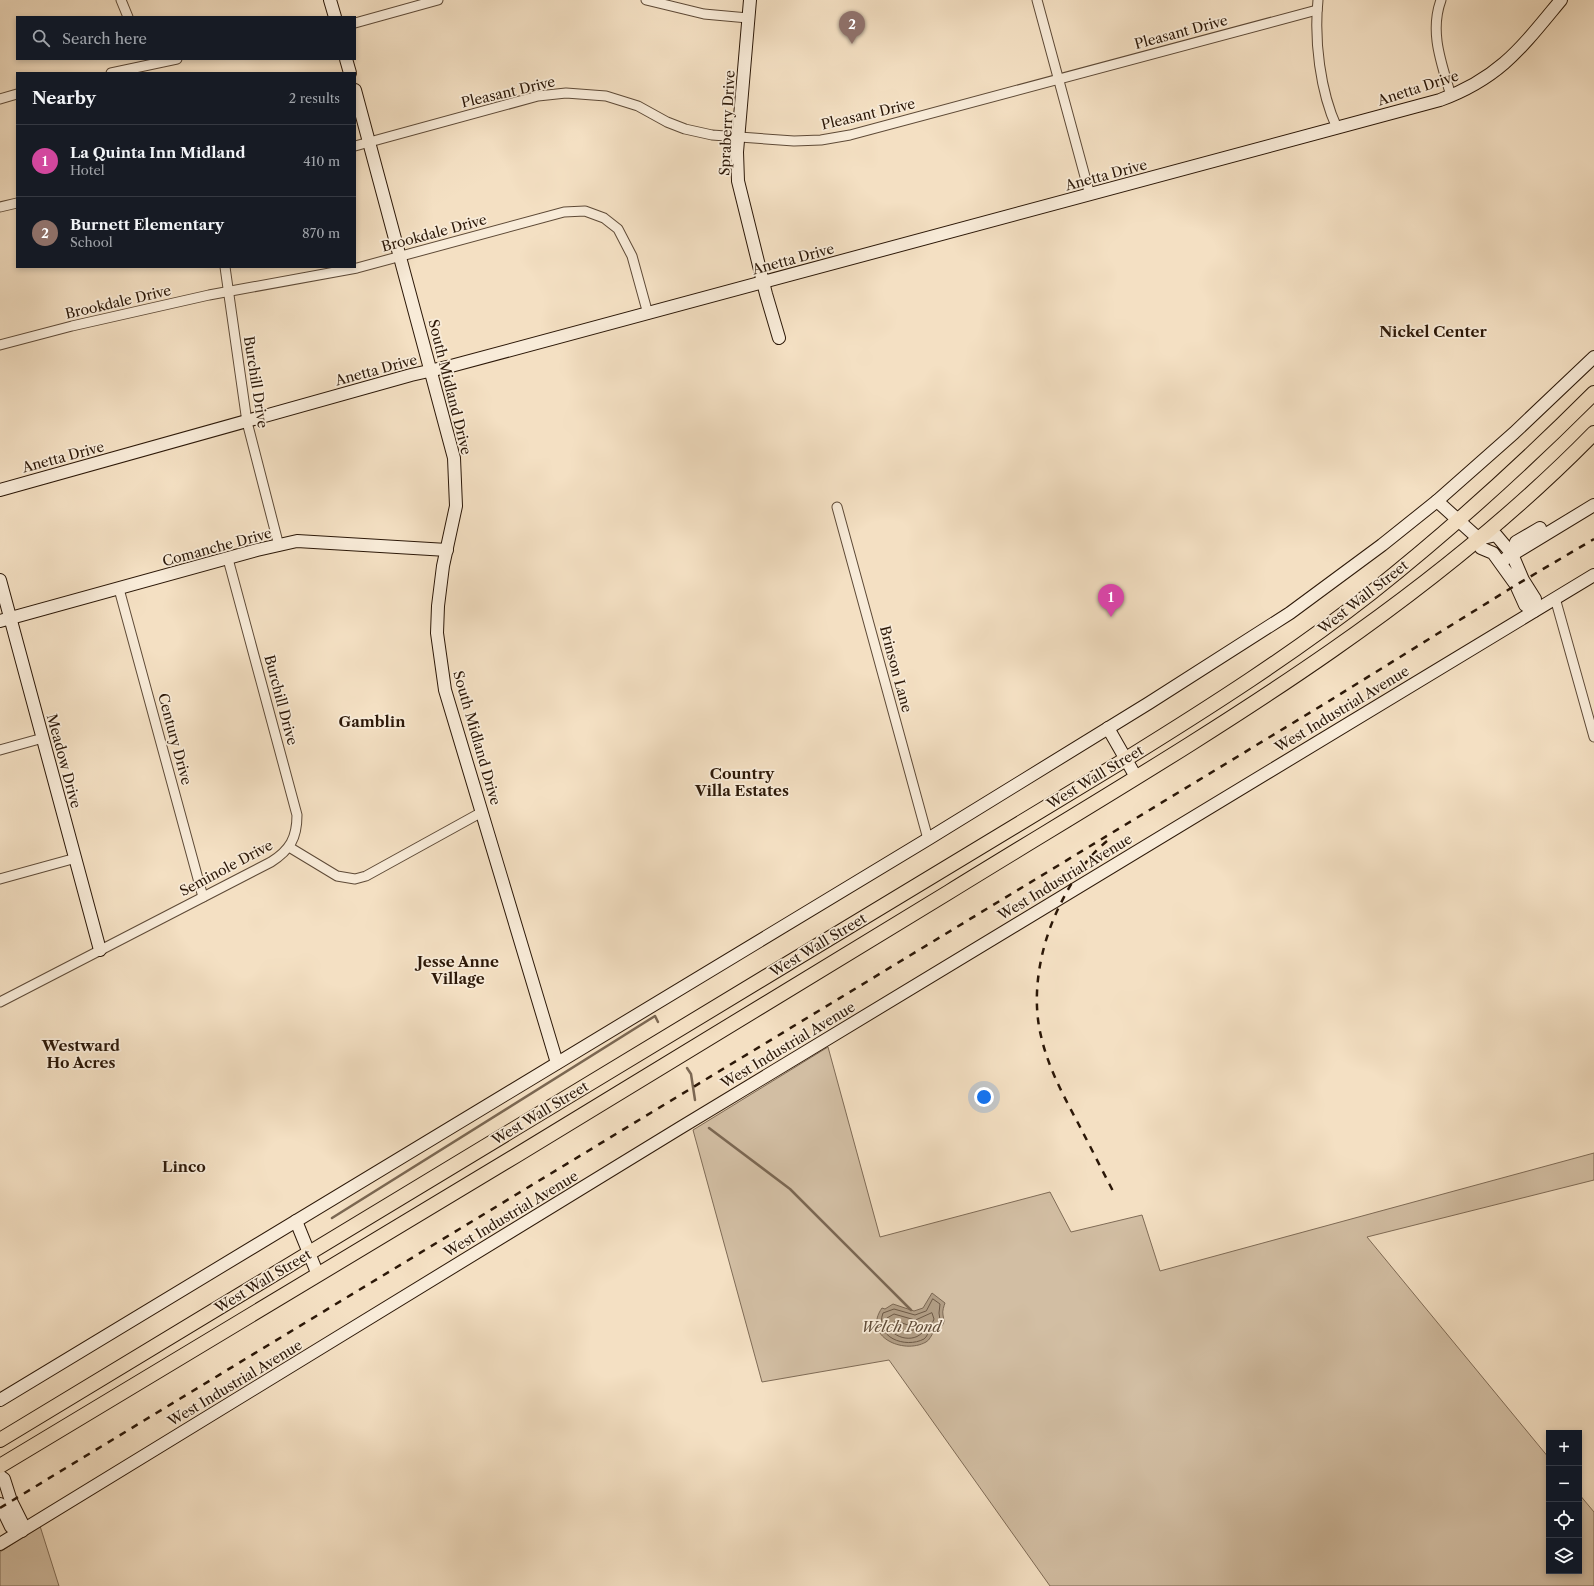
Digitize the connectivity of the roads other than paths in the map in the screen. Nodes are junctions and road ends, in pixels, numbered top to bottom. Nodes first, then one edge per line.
1 (121, 0) edge
2 (330, 0) edge
3 (438, 0) edge
4 (646, 0) edge
5 (750, 0) edge
6 (1037, 0) edge
7 (1318, 0) edge
8 (1441, 0) edge
9 (1561, 0) edge
10 (1317, 10) junction
11 (128, 16) edge
12 (335, 16) edge
13 (748, 18) junction
14 (356, 23) edge
15 (164, 60) edge
16 (346, 60) edge
17 (153, 61) edge
18 (114, 72) edge
19 (158, 72) edge
20 (350, 72) edge
21 (1059, 80) junction
22 (16, 94) edge
23 (356, 94) edge
24 (1451, 96) junction
25 (0, 99) edge
26 (1337, 128) junction
27 (739, 137) junction
28 (369, 142) junction
29 (356, 146) edge
30 (1090, 194) junction
31 (16, 203) edge
32 (0, 207) edge
33 (401, 257) junction
34 (225, 268) edge
35 (764, 283) junction
36 (228, 291) junction
37 (648, 314) junction
38 (779, 338) dead end
39 (0, 346) edge
40 (1594, 357) edge
41 (432, 371) junction
42 (1594, 394) edge
43 (247, 422) junction
44 (1594, 433) edge
45 (0, 490) edge
46 (1594, 498) edge
47 (1437, 501) junction
48 (1594, 505) edge
49 (837, 507) dead end
50 (1459, 520) junction
51 (1479, 539) junction
52 (278, 546) junction
53 (447, 550) junction
54 (1512, 554) junction
55 (228, 559) junction
56 (1500, 563) junction
57 (1594, 575) edge
58 (0, 580) edge
59 (119, 589) junction
60 (1555, 598) junction
61 (1534, 611) junction
62 (5, 620) edge
63 (1108, 728) junction
64 (1594, 737) edge
65 (43, 738) junction
66 (0, 750) edge
67 (1126, 759) junction
68 (1136, 777) junction
69 (482, 812) junction
70 (928, 838) junction
71 (289, 847) junction
72 (76, 858) junction
73 (0, 879) edge
74 (204, 897) junction
75 (100, 950) junction
76 (0, 1002) edge
77 (557, 1064) junction
78 (296, 1221) junction
79 (309, 1253) junction
80 (318, 1275) junction
81 (0, 1400) edge
82 (0, 1440) edge
83 (0, 1466) edge
84 (0, 1476) edge
85 (0, 1504) edge
86 (22, 1531) junction
87 (0, 1544) edge

1 - 11 street
2 - 12 street
3 - 14 street
4 - 13 street
5 - 13 street, Spraberry Drive
6 - 21 street
7 - 10 street
8 - 24 street
9 - 24 street, Anetta Drive
10 - 21 street, Pleasant Drive
10 - 26 street
13 - 27 street, Spraberry Drive
15 - 17 street
16 - 20 street
17 - 18 street
17 - 19 street
21 - 27 street, Pleasant Drive
21 - 30 street
22 - 25 street
23 - 28 street, South Midland Drive
24 - 26 street, Anetta Drive
26 - 30 street, Anetta Drive
27 - 28 street, Pleasant Drive
27 - 35 street, Spraberry Drive
28 - 29 street, Pleasant Drive
28 - 33 street, South Midland Drive
30 - 35 street, Anetta Drive
31 - 32 street
33 - 36 street, Brookdale Drive
33 - 37 street, Brookdale Drive
33 - 41 street, South Midland Drive
34 - 36 street, Burchill Drive
35 - 37 street, Anetta Drive
35 - 38 street, Spraberry Drive
36 - 39 street, Brookdale Drive
36 - 43 street, Burchill Drive
37 - 41 street, Anetta Drive
40 - 47 street
41 - 43 street, Anetta Drive
41 - 53 street, South Midland Drive
42 - 50 main road, West Wall Street
43 - 45 street, Anetta Drive
43 - 52 street, Burchill Drive
44 - 51 main road, West Wall Street
46 - 54 street
47 - 50 street
47 - 63 street
48 - 54 street
49 - 70 street, Brinson Lane
50 - 51 street
50 - 67 main road, West Wall Street
51 - 54 street
51 - 56 street
51 - 68 main road, West Wall Street
52 - 53 street, Comanche Drive
52 - 55 street, Comanche Drive
53 - 69 street, South Midland Drive
54 - 56 street
54 - 61 street
55 - 59 street, Comanche Drive
55 - 71 street, Burchill Drive
56 - 61 street
57 - 60 street, West Industrial Avenue
58 - 62 street, Meadow Drive
59 - 62 street, Comanche Drive
59 - 74 street, Century Drive
60 - 61 street, West Industrial Avenue
60 - 64 street
61 - 86 street, West Industrial Avenue
62 - 65 street, Meadow Drive
63 - 67 street
63 - 70 street
65 - 66 street
65 - 72 street, Meadow Drive
67 - 68 street
67 - 79 main road, West Wall Street
68 - 80 main road, West Wall Street
69 - 71 street, Seminole Drive
69 - 77 street, South Midland Drive
70 - 77 street
71 - 74 street, Seminole Drive
72 - 73 street
72 - 75 street, Meadow Drive
74 - 75 street, Seminole Drive
75 - 76 street, Seminole Drive
77 - 78 street
78 - 79 street
78 - 81 street
79 - 80 street
79 - 82 main road, West Wall Street
80 - 83 main road, West Wall Street
84 - 86 street
85 - 86 street
86 - 87 street, West Industrial Avenue

